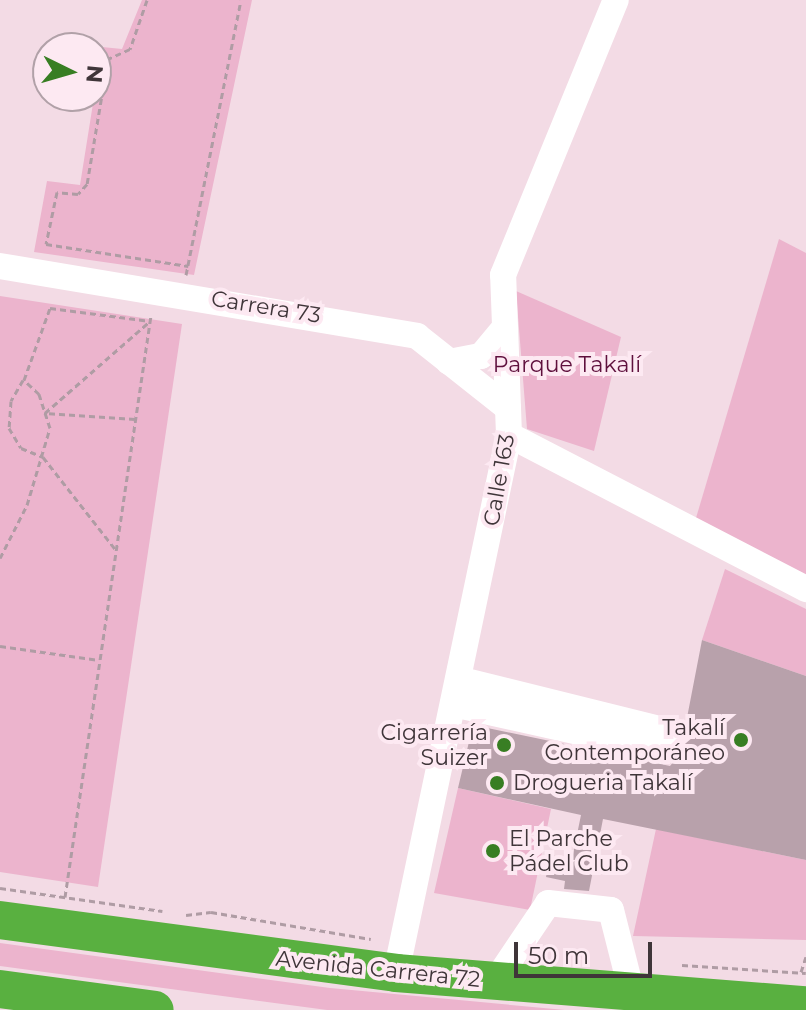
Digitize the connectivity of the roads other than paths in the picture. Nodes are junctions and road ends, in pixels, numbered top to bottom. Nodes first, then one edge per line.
1 (616, 0) edge
2 (0, 266) edge
3 (502, 331) junction
4 (449, 362) junction
5 (508, 408) junction
6 (509, 435) junction
7 (806, 589) edge
8 (456, 692) junction
9 (512, 705) junction
10 (0, 920) edge
11 (396, 973) junction
12 (495, 982) junction
13 (0, 989) edge
14 (632, 993) junction
15 (806, 1005) edge
16 (155, 1010) edge

1 - 3 street, Calle 163
2 - 4 street, Carrera 73
3 - 4 street
3 - 5 street, Calle 163
4 - 5 street, Carrera 73
5 - 6 street, Calle 163
6 - 7 street
6 - 8 street, Calle 163
8 - 9 street
8 - 11 street, Calle 163
9 - 9 street
10 - 11 highway, Avenida Carrera 72
11 - 12 highway, Avenida Carrera 72
12 - 14 highway, Avenida Carrera 72
12 - 14 street
13 - 16 highway
14 - 15 highway, Avenida Carrera 72

